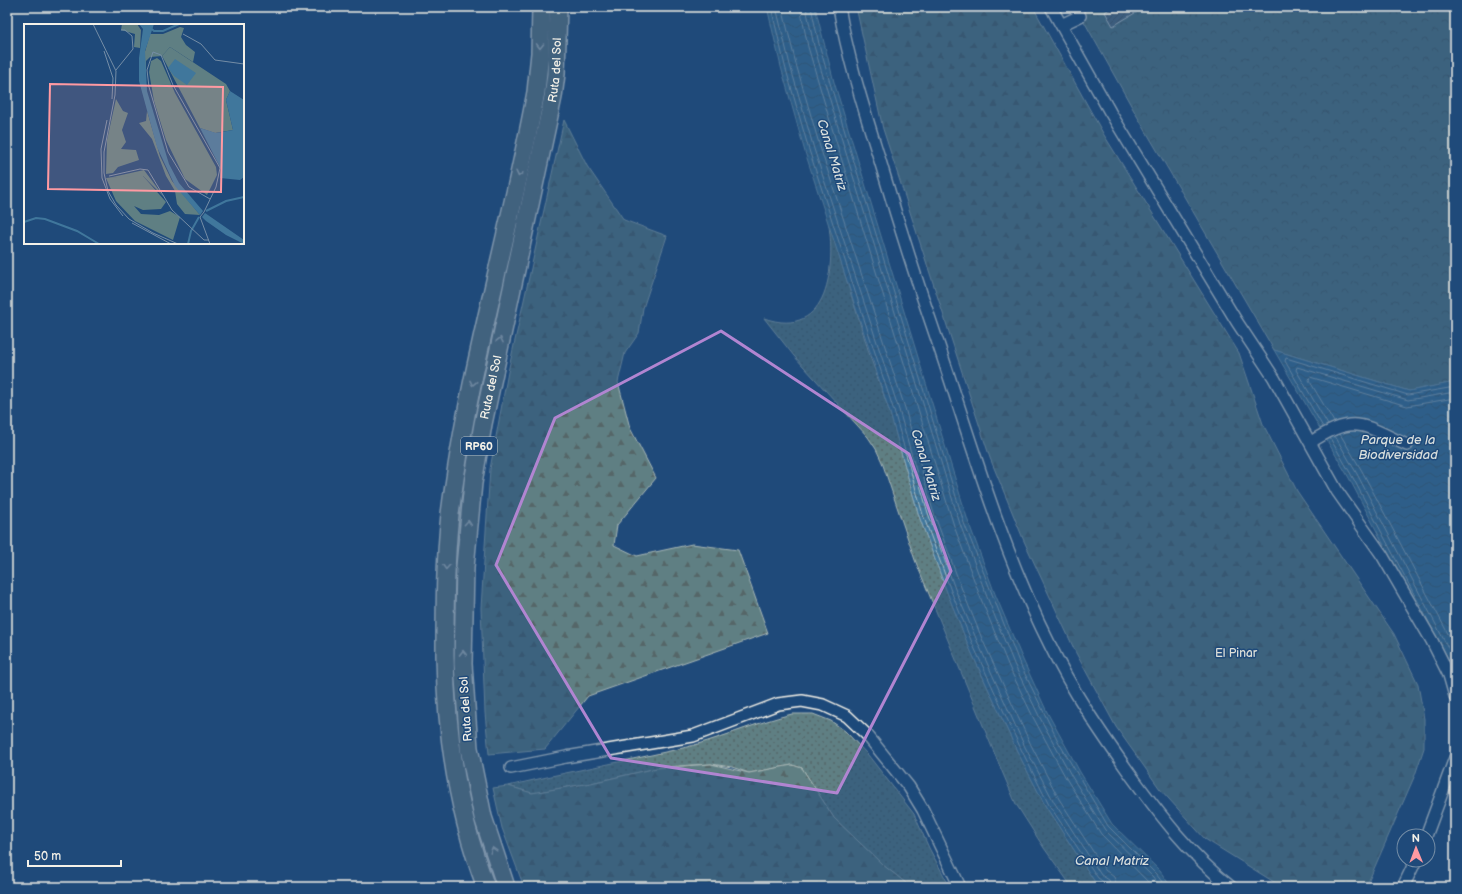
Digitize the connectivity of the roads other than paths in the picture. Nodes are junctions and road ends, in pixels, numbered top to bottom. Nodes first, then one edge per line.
1 (541, 7) edge
2 (558, 7) edge
3 (839, 7) edge
4 (1050, 7) edge
5 (1080, 16) dead end
6 (1061, 25) junction
7 (1311, 442) junction
8 (1407, 445) dead end
9 (1455, 696) edge
10 (1455, 758) edge
11 (511, 768) dead end
12 (1429, 828) edge
13 (1412, 868) edge
14 (486, 887) edge
15 (506, 887) edge
16 (960, 887) edge
17 (1231, 887) edge
18 (1403, 887) edge

1 -> 14 main road, Ruta del Sol / RP60
15 -> 2 main road, Ruta del Sol / RP60
3 - 17 street
4 - 6 street
5 - 6 street
6 - 7 street
7 - 8 street
7 - 9 street
10 - 12 street
11 - 16 street
13 - 18 street

